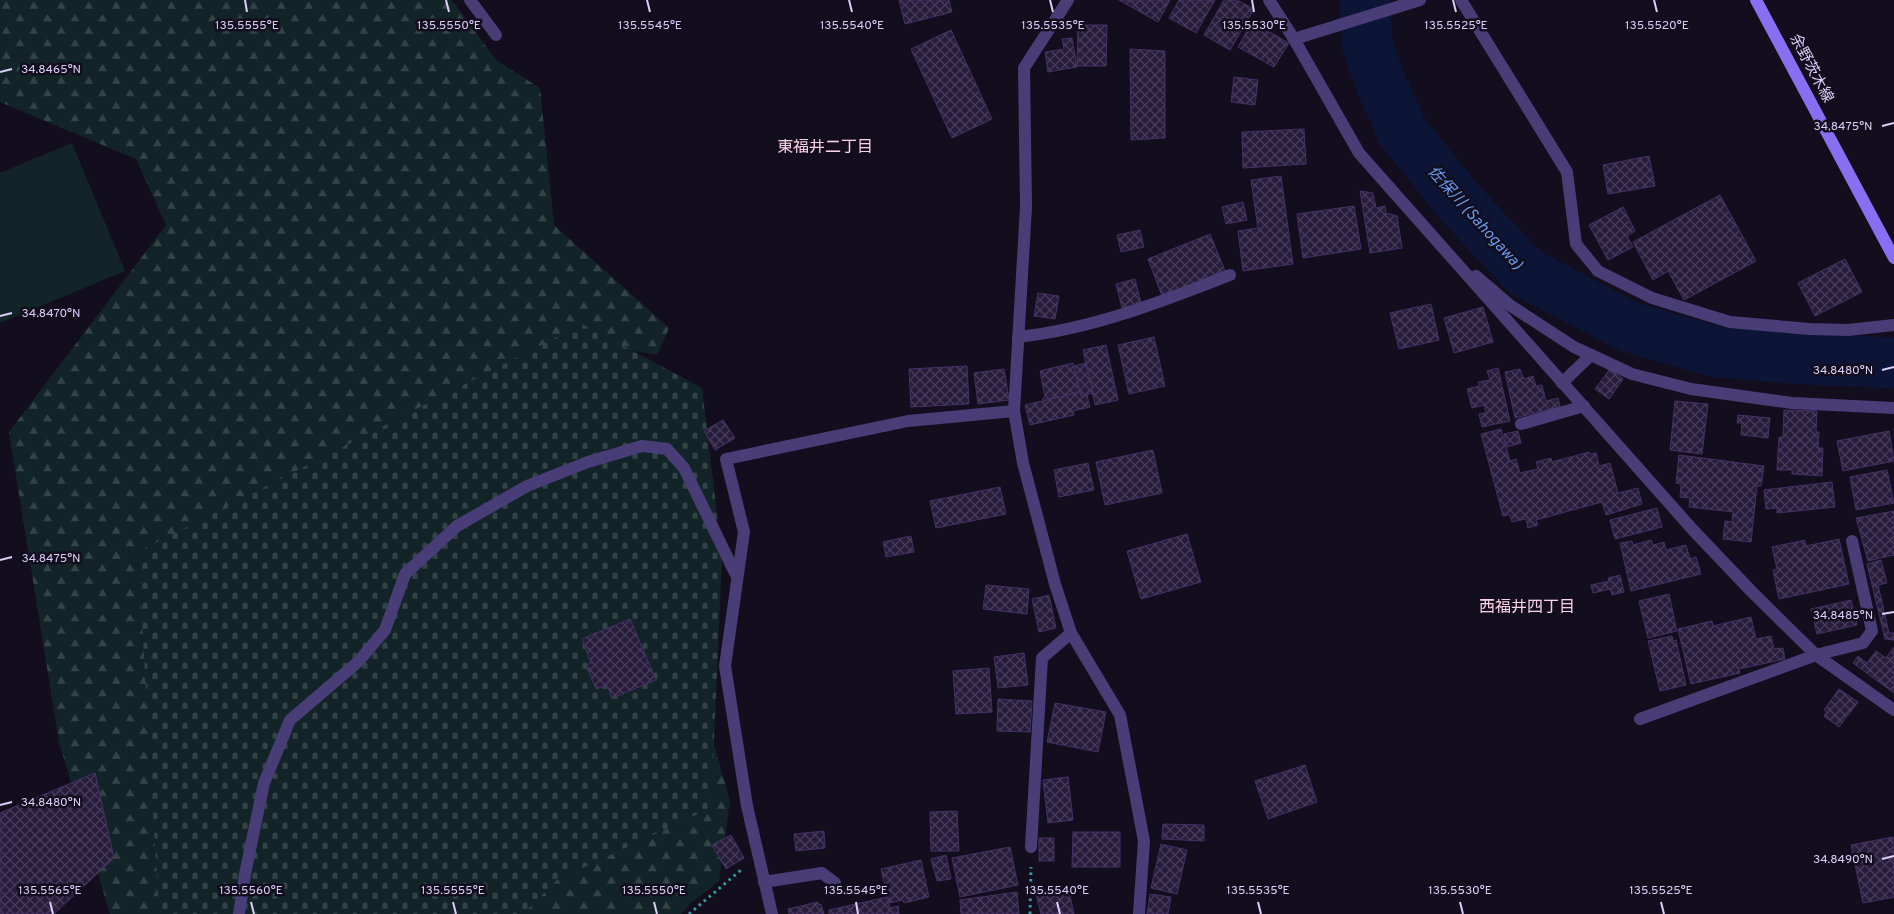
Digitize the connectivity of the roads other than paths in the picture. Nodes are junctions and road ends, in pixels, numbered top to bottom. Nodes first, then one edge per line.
1 (470, 0) edge
2 (1068, 0) edge
3 (1269, 0) edge
4 (1461, 0) edge
5 (1756, 0) edge
6 (1417, 1) edge
7 (496, 35) dead end
8 (1294, 39) junction
9 (1437, 241) junction
10 (1894, 258) edge
11 (1230, 275) dead end
12 (1894, 325) edge
13 (1018, 337) junction
14 (1591, 355) junction
15 (1562, 383) junction
16 (1584, 406) junction
17 (1894, 408) edge
18 (1014, 410) junction
19 (1521, 424) dead end
20 (1852, 541) dead end
21 (737, 577) junction
22 (1071, 633) junction
23 (1816, 655) junction
24 (1894, 710) edge
25 (1640, 719) dead end
26 (1031, 847) road end
27 (764, 882) junction
28 (835, 883) dead end
29 (239, 914) edge
30 (772, 914) edge
31 (1139, 914) edge

1 - 7 street
2 - 13 street
3 - 8 street
4 - 12 street
5 - 10 main road, 余野茨木線
6 - 8 street
8 - 9 street
9 - 14 street
9 - 15 street
11 - 13 street
13 - 18 street
14 - 15 street
14 - 17 street
15 - 16 street
16 - 19 street
16 - 23 street
18 - 21 street
18 - 22 street
20 - 23 street
21 - 27 street
21 - 29 street
22 - 26 street
22 - 31 street
23 - 24 street
23 - 25 street
27 - 28 street
27 - 30 street

